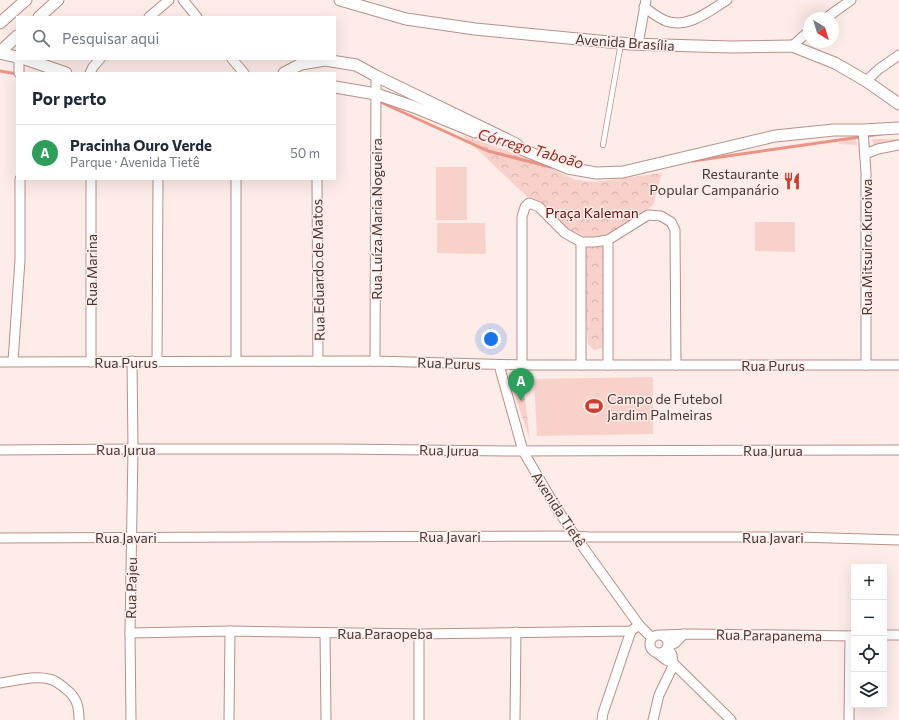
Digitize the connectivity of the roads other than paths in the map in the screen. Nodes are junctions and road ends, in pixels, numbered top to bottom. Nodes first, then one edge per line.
1 (26, 0) edge
2 (58, 0) edge
3 (169, 0) edge
4 (183, 0) edge
5 (340, 0) edge
6 (726, 0) edge
7 (851, 0) edge
8 (645, 4) edge
9 (834, 12) edge
10 (40, 16) edge
11 (150, 16) edge
12 (196, 16) edge
13 (0, 23) edge
14 (803, 36) edge
15 (16, 37) edge
16 (621, 43) junction
17 (638, 44) junction
18 (792, 46) junction
19 (0, 52) edge
20 (899, 55) edge
21 (16, 56) edge
22 (19, 60) edge
23 (99, 60) edge
24 (233, 60) edge
25 (324, 60) edge
26 (324, 60) edge
27 (36, 61) edge
28 (19, 72) edge
29 (64, 72) edge
30 (90, 72) edge
31 (243, 72) edge
32 (286, 72) edge
33 (376, 76) junction
34 (866, 81) junction
35 (336, 88) edge
36 (376, 94) junction
37 (899, 104) edge
38 (899, 128) edge
39 (863, 130) junction
40 (604, 145) dead end
41 (899, 145) edge
42 (521, 149) junction
43 (865, 154) junction
44 (20, 180) edge
45 (91, 180) edge
46 (158, 180) edge
47 (236, 180) edge
48 (317, 180) edge
49 (608, 240) junction
50 (581, 242) junction
51 (13, 361) junction
52 (132, 361) junction
53 (236, 361) junction
54 (318, 361) junction
55 (375, 361) junction
56 (0, 362) edge
57 (91, 362) junction
58 (157, 362) junction
59 (499, 364) junction
60 (522, 365) junction
61 (580, 365) junction
62 (608, 365) junction
63 (676, 365) junction
64 (866, 365) junction
65 (899, 365) edge
66 (133, 449) junction
67 (0, 450) edge
68 (899, 450) edge
69 (523, 451) junction
70 (575, 536) junction
71 (131, 537) junction
72 (0, 538) edge
73 (899, 540) edge
74 (635, 628) junction
75 (230, 631) junction
76 (325, 632) junction
77 (516, 632) junction
78 (130, 633) junction
79 (419, 634) junction
80 (684, 634) junction
81 (899, 635) edge
82 (662, 636) junction
83 (851, 636) edge
84 (887, 636) edge
85 (652, 638) junction
86 (668, 647) junction
87 (658, 654) junction
88 (673, 663) junction
89 (851, 664) edge
90 (0, 683) edge
91 (79, 720) edge
92 (130, 720) edge
93 (229, 720) edge
94 (326, 720) edge
95 (419, 720) edge
96 (515, 720) edge
97 (602, 720) edge
98 (653, 720) edge
99 (731, 720) edge
100 (849, 720) edge

1 - 13 street
2 - 10 street
3 - 11 street
4 - 12 street
5 - 16 street, Avenida Brasília
6 - 8 street
7 - 9 street
8 - 17 street
14 - 18 street
15 - 19 street
16 - 17 street, Avenida Brasília
16 - 40 lane
17 - 18 street, Avenida Brasília
18 - 34 street, Avenida Brasília
19 - 21 street
20 - 34 street
22 - 28 street
23 - 30 street
24 - 31 street
25 - 33 street
26 - 32 street
27 - 29 street
33 - 36 street, Rua Luíza Maria Nogueira
33 - 42 street
34 - 37 street, Avenida Brasília
35 - 36 street
36 - 42 street
36 - 55 street, Rua Luíza Maria Nogueira
38 - 39 street
39 - 42 street
39 - 43 street, Rua Mitsuiro Kuroiwa
41 - 43 street
43 - 64 street, Rua Mitsuiro Kuroiwa
44 - 51 street
45 - 57 street, Rua Marina
46 - 58 street
47 - 53 street
48 - 54 street, Rua Eduardo de Matos
49 - 50 street
49 - 62 street
49 - 63 street
50 - 60 street
50 - 61 street
51 - 56 street, Rua Purus
51 - 57 street, Rua Purus
52 - 57 street, Rua Purus
52 - 58 street, Rua Purus
52 - 66 street, Rua Pajeu
53 - 54 street, Rua Purus
53 - 58 street, Rua Purus
54 - 55 street, Rua Purus
55 - 59 street, Rua Purus
59 - 60 street, Rua Purus
59 - 69 street, Avenida Tietê
60 - 61 street, Rua Purus
61 - 62 street, Rua Purus
62 - 63 street, Rua Purus
63 - 64 street, Rua Purus
64 - 65 street, Rua Purus
66 - 67 street, Rua Jurua
66 - 69 street, Rua Jurua
66 - 71 street, Rua Pajeu
68 - 69 street, Rua Jurua
69 - 70 street, Avenida Tietê
70 - 71 street, Rua Javari
70 - 73 street, Rua Javari
70 - 74 street, Avenida Tietê
71 - 72 street, Rua Javari
71 - 78 street, Rua Pajeu
74 - 77 street, Rua Paraopeba
74 - 85 street, Avenida Tietê
74 - 97 street
75 - 76 street, Rua Paraopeba
75 - 78 street, Rua Paraopeba
75 - 93 street
76 - 79 street, Rua Paraopeba
76 - 94 street
77 - 79 street, Rua Paraopeba
77 - 96 street
78 - 92 street, Rua Pajeu
79 - 95 street
80 - 82 street, Rua Parapanema
80 - 83 street, Rua Parapanema
80 - 86 street
81 - 84 street
82 - 85 street
82 - 86 street
85 - 87 street
86 - 87 street
86 - 88 street
87 - 88 street
88 - 98 street
88 - 99 street
89 - 100 street
90 - 91 street

